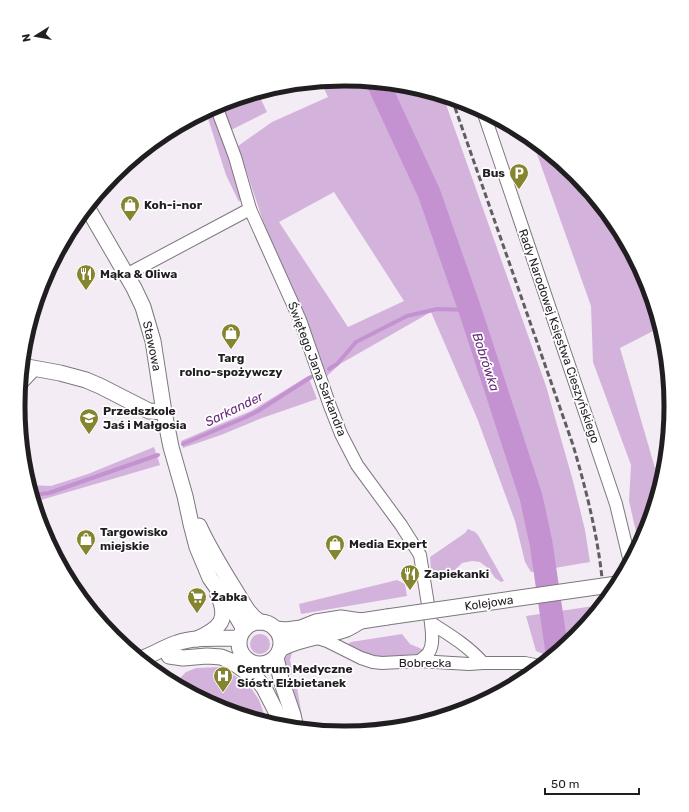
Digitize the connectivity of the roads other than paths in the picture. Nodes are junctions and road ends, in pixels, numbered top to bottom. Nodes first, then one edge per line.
1 (218, 113) edge
2 (485, 118) edge
3 (250, 209) junction
4 (90, 213) edge
5 (126, 275) junction
6 (29, 368) edge
7 (164, 412) junction
8 (185, 496) junction
9 (628, 553) edge
10 (210, 578) junction
11 (609, 585) edge
12 (238, 596) junction
13 (361, 621) junction
14 (260, 622) junction
15 (316, 622) junction
16 (431, 623) junction
17 (276, 629) junction
18 (315, 637) junction
19 (196, 639) junction
20 (241, 639) junction
21 (146, 656) edge
22 (169, 656) junction
23 (147, 657) edge
24 (273, 657) junction
25 (419, 661) junction
26 (483, 663) junction
27 (532, 664) edge
28 (279, 718) edge
29 (280, 719) edge
30 (294, 721) edge

1 - 3 street, Świętego Jana Sarkandra
2 - 9 street, Rady Narodowej Księstwa Cieszyńskiego
3 - 5 street
3 - 16 street, Świętego Jana Sarkandra
4 - 5 street, Stawowa
5 - 7 street, Stawowa
6 - 7 street
7 - 8 street, Stawowa
8 - 10 street, Stawowa
8 - 12 street, Stawowa
10 - 19 street
10 - 20 street, Stawowa
11 - 13 street, Kolejowa, bridge
12 - 14 street, Stawowa
12 - 15 street
13 - 15 street, Kolejowa
13 - 18 street, Kolejowa
14 - 17 street
14 - 20 street
15 - 17 street, Kolejowa
16 - 25 street, Świętego Jana Sarkandra
16 - 26 street
17 - 24 street
18 - 24 street, Kolejowa
18 - 25 street, Bobrecka
19 - 20 street
19 - 21 street
20 - 22 street
20 - 24 street
22 - 23 street
22 - 28 street
24 - 29 street
24 - 30 street
25 - 26 street, Bobrecka
26 - 27 street, Bobrecka

